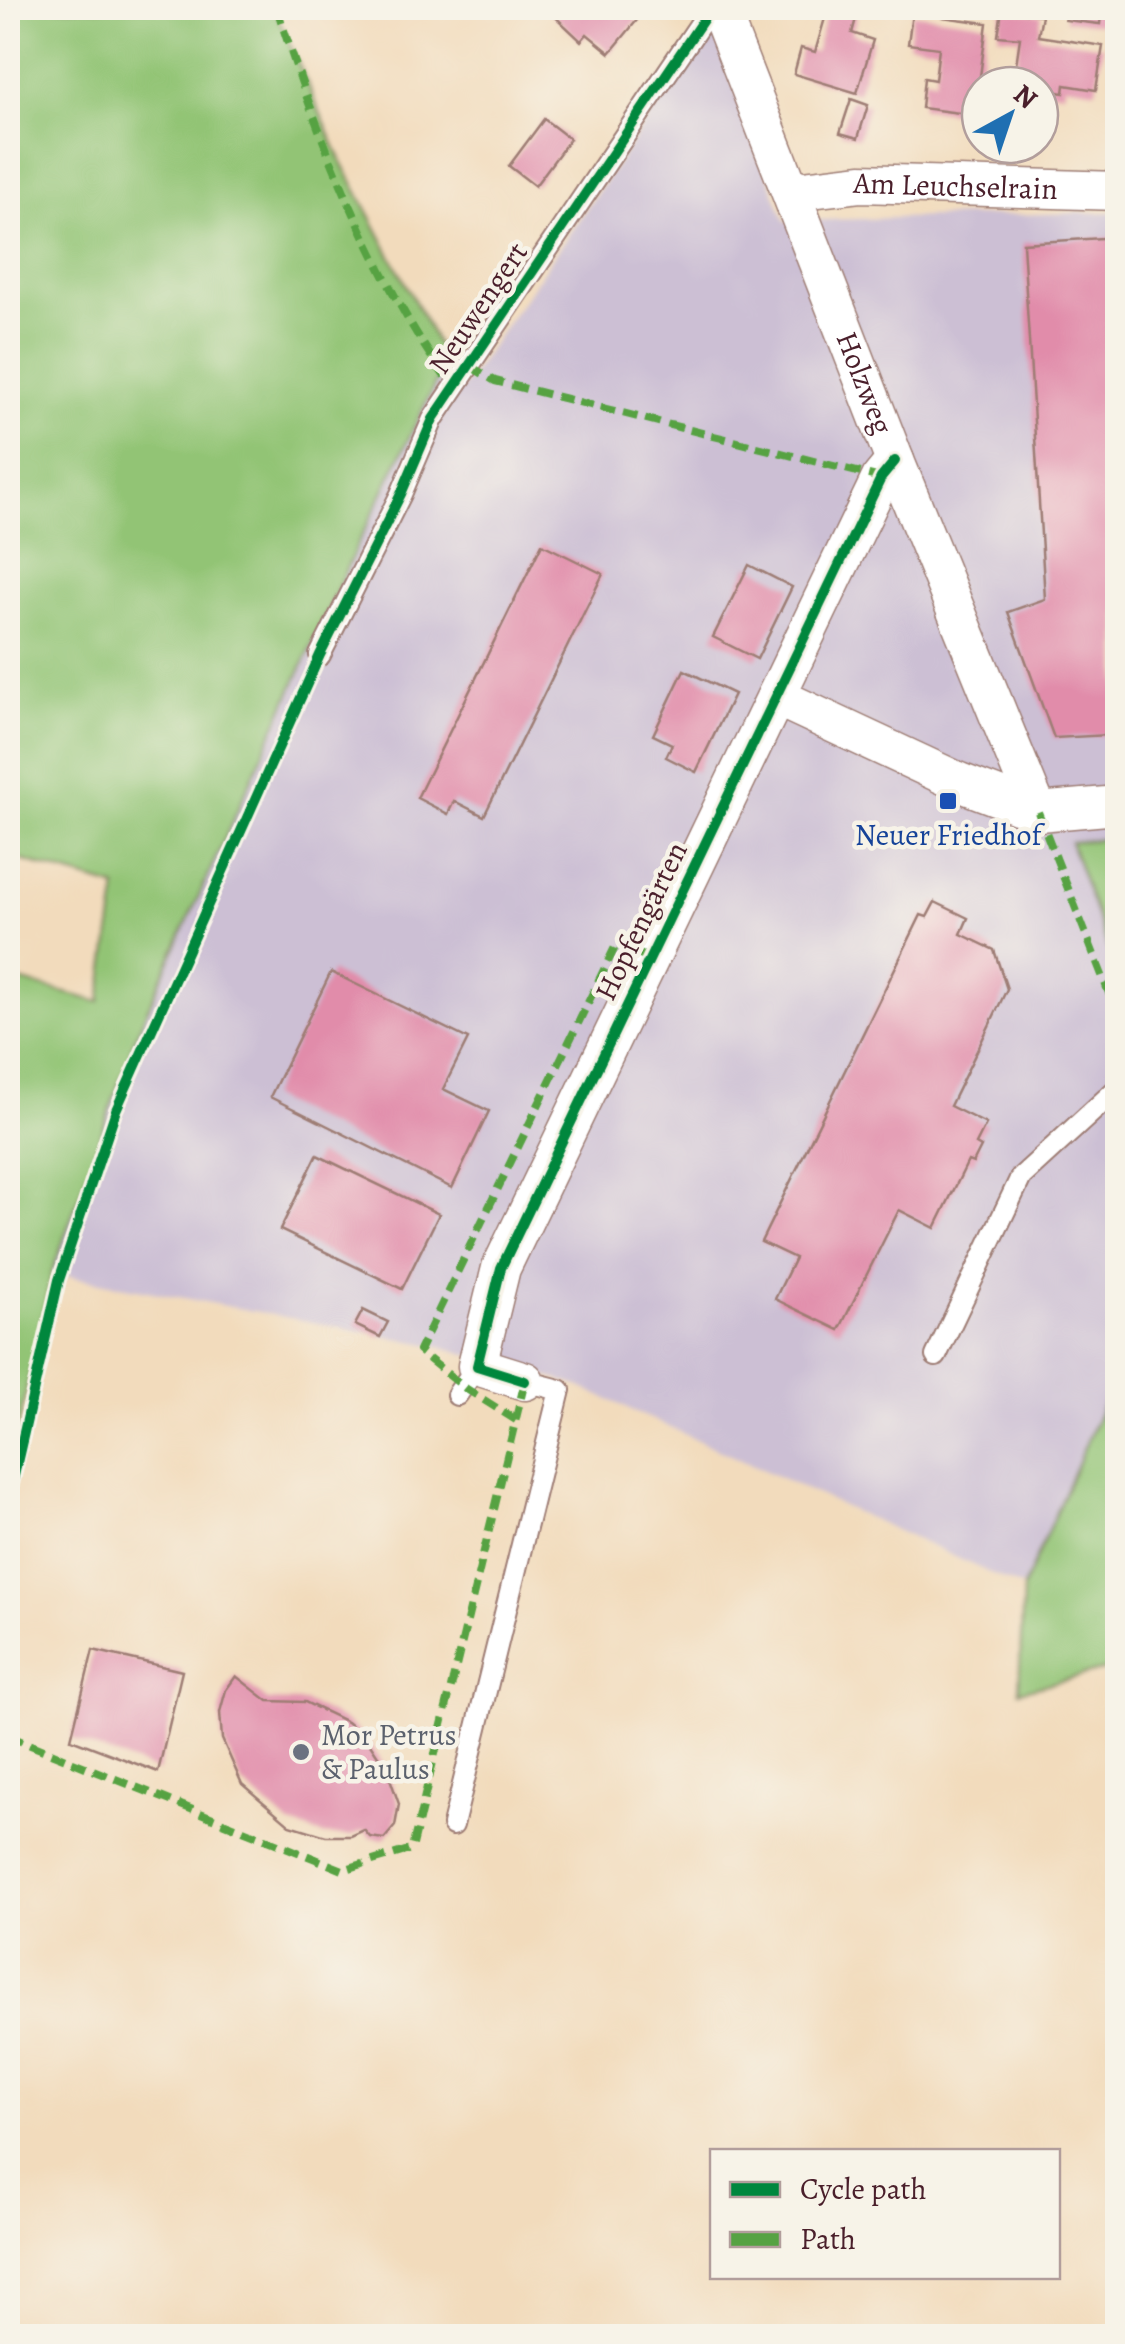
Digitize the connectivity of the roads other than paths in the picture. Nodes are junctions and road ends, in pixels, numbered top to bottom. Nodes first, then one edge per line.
1 (711, 8) edge
2 (720, 8) edge
3 (794, 190) junction
4 (1118, 191) edge
5 (895, 461) junction
6 (320, 655) dead end
7 (777, 697) junction
8 (1118, 805) edge
9 (1038, 812) junction
10 (1118, 1088) edge
11 (936, 1356) dead end
12 (525, 1381) joint
13 (453, 1825) dead end

1 - 6 lane, Neuwengert
2 - 3 street, Holzweg
3 - 4 street, Am Leuchselrain
3 - 5 street, Holzweg
5 - 7 street, Hopfengärten
5 - 9 street, Holzweg
7 - 9 street
7 - 12 street, Hopfengärten
8 - 9 street
10 - 11 lane
12 - 13 lane

